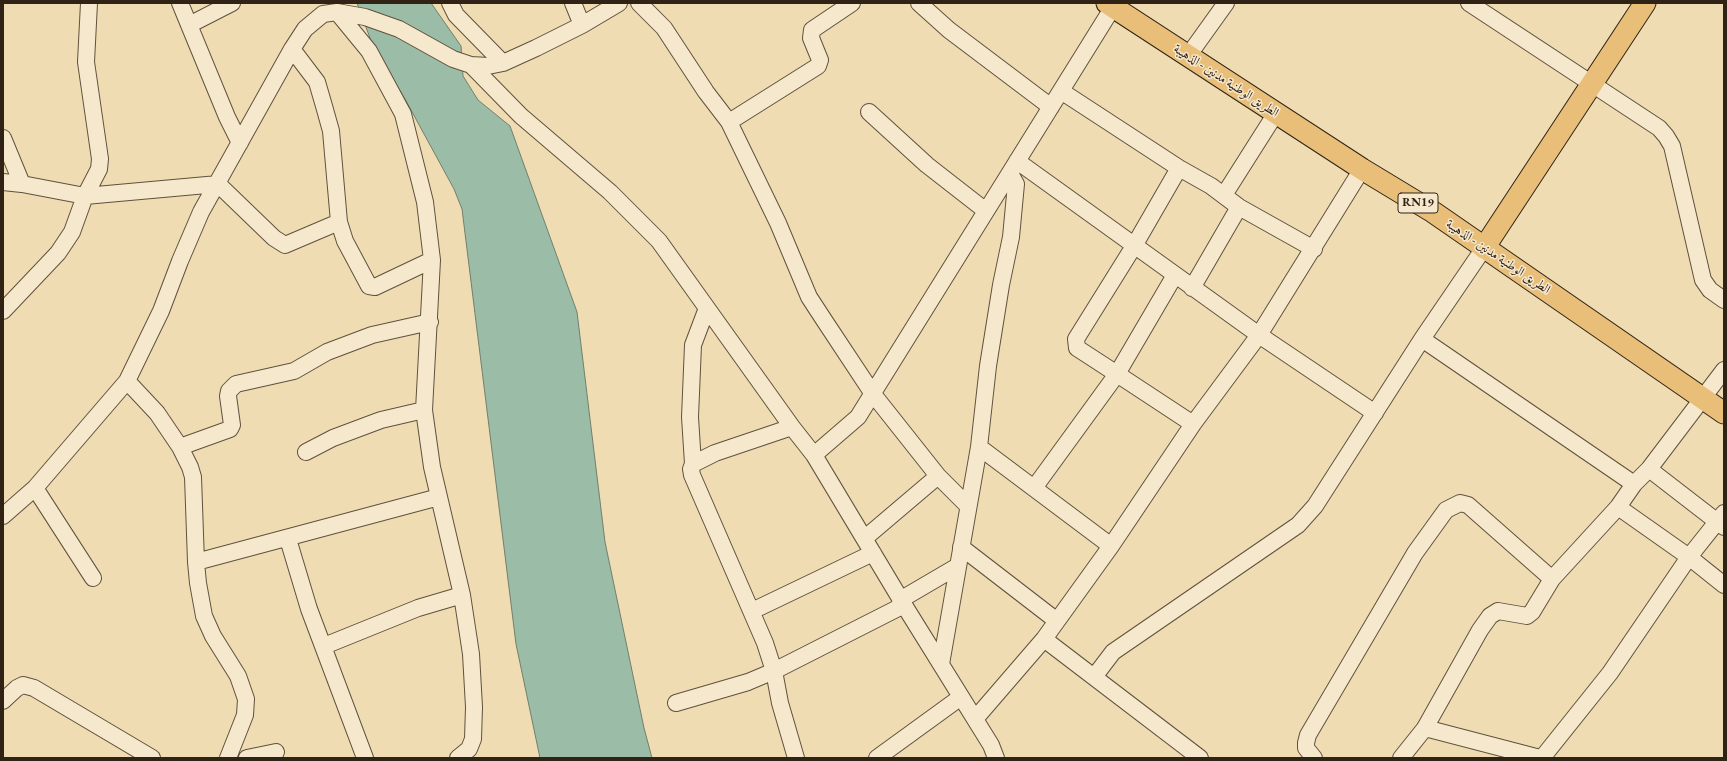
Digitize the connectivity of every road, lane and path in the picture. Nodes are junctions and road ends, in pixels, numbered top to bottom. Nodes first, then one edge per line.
1 (89, 3) edge
2 (180, 3) edge
3 (232, 3) edge
4 (450, 3) edge
5 (573, 3) edge
6 (619, 3) edge
7 (639, 3) edge
8 (852, 3) edge
9 (919, 3) edge
10 (1226, 3) edge
11 (1469, 3) edge
12 (1645, 3) edge
13 (1110, 5) edge
14 (325, 10) edge
15 (189, 25) junction
16 (582, 25) junction
17 (292, 49) junction
18 (1188, 56) junction
19 (503, 63) junction
20 (471, 65) junction
21 (1591, 85) junction
22 (1061, 91) junction
23 (1051, 107) junction
24 (869, 112) dead end
25 (1276, 113) junction
26 (729, 122) junction
27 (3, 138) edge
28 (240, 143) junction
29 (1014, 167) junction
30 (1179, 168) junction
31 (1362, 169) junction
32 (3, 182) edge
33 (22, 184) junction
34 (218, 184) junction
35 (1224, 195) junction
36 (85, 196) junction
37 (1240, 207) junction
38 (986, 211) junction
39 (339, 222) junction
40 (1134, 246) junction
41 (1484, 248) junction
42 (1314, 249) junction
43 (432, 260) junction
44 (1175, 275) junction
45 (1192, 288) junction
46 (1724, 300) edge
47 (708, 308) junction
48 (3, 311) edge
49 (430, 322) junction
50 (1259, 335) junction
51 (1422, 339) junction
52 (1724, 370) edge
53 (1117, 374) junction
54 (127, 381) junction
55 (873, 394) junction
56 (1704, 398) junction
57 (424, 410) junction
58 (1375, 413) junction
59 (1724, 413) edge
60 (1193, 424) junction
61 (792, 427) junction
62 (180, 446) junction
63 (978, 447) junction
64 (306, 452) dead end
65 (814, 455) junction
66 (693, 464) junction
67 (1649, 469) junction
68 (938, 476) junction
69 (1634, 484) junction
70 (35, 488) junction
71 (1034, 488) junction
72 (438, 497) junction
73 (968, 506) junction
74 (1618, 507) junction
75 (3, 516) edge
76 (1722, 521) edge
77 (288, 538) junction
78 (865, 538) junction
79 (1111, 546) junction
80 (961, 547) junction
81 (874, 553) junction
82 (1688, 557) junction
83 (196, 562) junction
84 (958, 566) junction
85 (93, 578) dead end
86 (1552, 579) junction
87 (1724, 585) edge
88 (462, 595) junction
89 (902, 602) junction
90 (752, 611) junction
91 (1056, 621) junction
92 (1044, 639) junction
93 (324, 646) junction
94 (941, 664) junction
95 (774, 671) junction
96 (1094, 677) junction
97 (961, 697) junction
98 (3, 701) edge
99 (676, 704) dead end
100 (975, 719) junction
101 (1424, 728) junction
102 (276, 752) dead end
103 (994, 752) edge
104 (152, 758) edge
105 (228, 758) edge
106 (247, 758) edge
107 (365, 758) edge
108 (458, 758) edge
109 (796, 758) edge
110 (877, 758) edge
111 (1010, 758) edge
112 (1200, 758) edge
113 (1314, 758) edge
114 (1400, 758) edge
115 (1541, 758) edge

1 - 36 street
2 - 15 street
3 - 15 street
4 - 19 street
5 - 16 street
6 - 16 street
7 - 26 street
8 - 26 street
9 - 23 street
10 - 18 street
11 - 21 street
12 - 21 main road
13 - 18 main road, الطريق الوطنية مدنين - الذهيبة / RN19
13 - 22 street
14 - 17 street
14 - 20 street
14 - 43 street
15 - 28 street
16 - 19 street
17 - 28 street
17 - 39 street
18 - 25 main road, الطريق الوطنية مدنين - الذهيبة / RN19
19 - 20 street
20 - 47 street
21 - 41 main road
21 - 46 street
22 - 23 street
22 - 30 street
23 - 29 street
24 - 38 street
25 - 31 main road, الطريق الوطنية مدنين - الذهيبة / RN19
25 - 35 street
26 - 55 street
27 - 33 street
28 - 34 street
29 - 38 street
29 - 40 street
29 - 63 street
30 - 35 street
30 - 40 street
31 - 41 main road, الطريق الوطنية مدنين - الذهيبة / RN19
31 - 42 street
32 - 33 street
33 - 36 street
34 - 36 street
34 - 39 street
34 - 54 street
35 - 37 street
36 - 48 street
37 - 42 street
37 - 45 street
38 - 55 street
39 - 43 street
40 - 44 street
40 - 53 street
41 - 51 street
41 - 56 main road, الطريق الوطنية مدنين - الذهيبة / RN19
42 - 50 street
43 - 49 street
44 - 45 street
44 - 53 street
45 - 50 street
47 - 61 street
47 - 66 street
49 - 57 street
49 - 62 street
50 - 58 street
50 - 60 street
51 - 58 street
51 - 69 street
52 - 56 street
53 - 60 street
53 - 71 street
54 - 62 street
54 - 70 street
55 - 65 street
55 - 68 street
56 - 59 main road, الطريق الوطنية مدنين - الذهيبة / RN19
56 - 67 street
57 - 64 street
57 - 72 street
58 - 96 street
60 - 79 street
61 - 65 street
61 - 66 street
62 - 83 street
63 - 71 street
63 - 73 street
65 - 78 street
66 - 90 street
67 - 69 street
67 - 76 street
68 - 73 street
68 - 78 street
69 - 74 street
70 - 75 street
70 - 85 street
71 - 79 street
72 - 77 street
72 - 88 street
73 - 80 street
74 - 82 street
74 - 86 street
76 - 82 street
77 - 83 street
77 - 93 street
78 - 81 street
79 - 91 street
80 - 84 street
80 - 91 street
81 - 89 street
81 - 90 street
82 - 87 street
82 - 115 street
83 - 105 street
84 - 89 street
84 - 94 street
86 - 101 street
86 - 113 street
88 - 93 street
88 - 108 street
89 - 94 street
89 - 95 street
90 - 95 street
91 - 92 street
92 - 96 street
92 - 100 street
93 - 107 street
94 - 97 street
95 - 99 street
95 - 109 street
96 - 112 street
97 - 100 street
97 - 110 street
98 - 104 street
100 - 103 street
101 - 114 street
101 - 115 street
102 - 106 street
103 - 111 street

